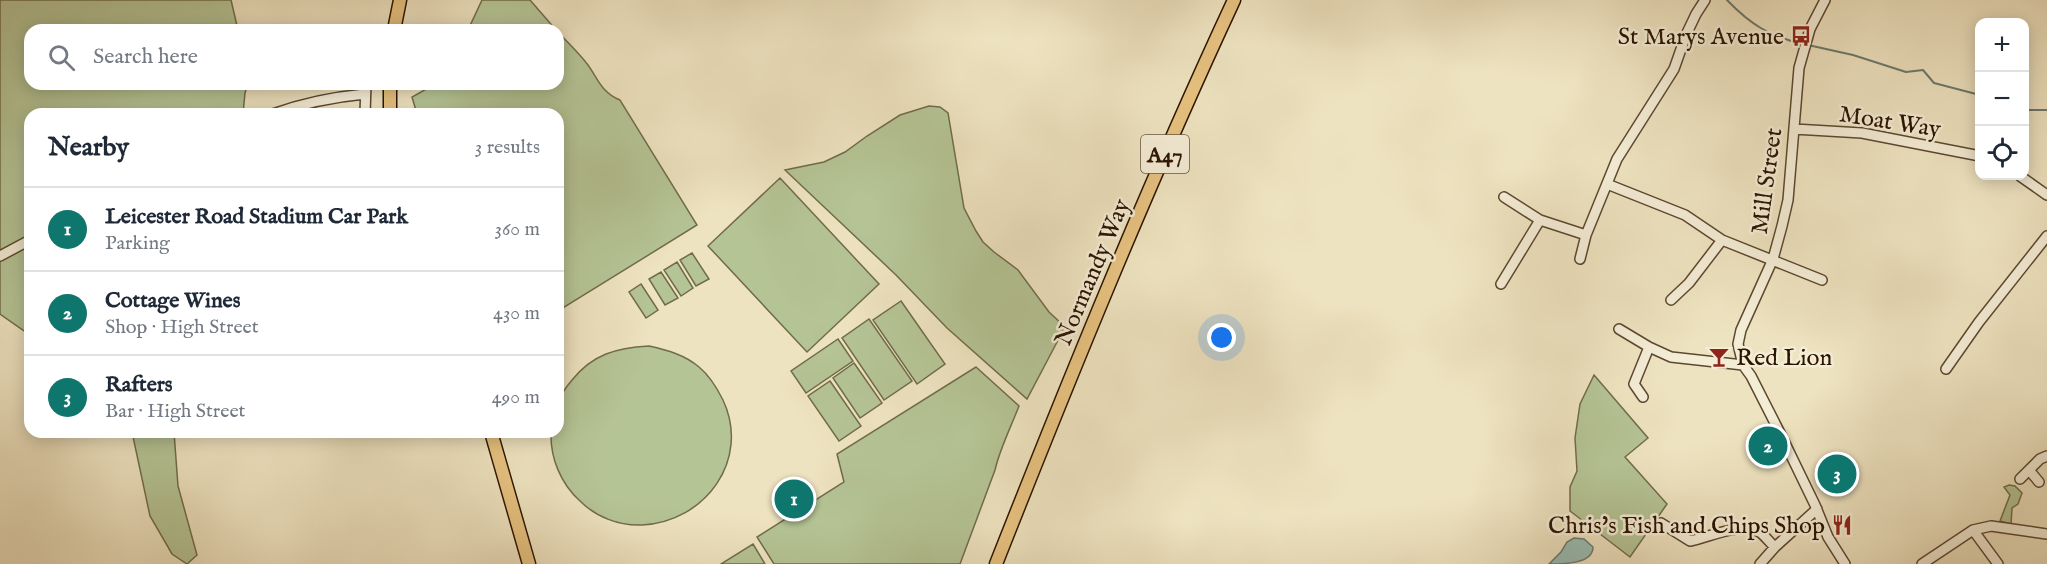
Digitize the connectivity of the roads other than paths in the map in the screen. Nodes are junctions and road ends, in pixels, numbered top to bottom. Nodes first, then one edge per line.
1 (400, 0) edge
2 (1234, 0) edge
3 (1705, 0) edge
4 (1825, 0) edge
5 (395, 24) edge
6 (362, 90) edge
7 (366, 90) edge
8 (390, 90) edge
9 (289, 108) edge
10 (365, 108) edge
11 (390, 108) edge
12 (1794, 129) junction
13 (1975, 155) edge
14 (2026, 180) edge
15 (1607, 184) junction
16 (2047, 195) edge
17 (1504, 197) dead end
18 (1540, 220) junction
19 (1586, 235) junction
20 (2047, 236) edge
21 (1722, 240) junction
22 (24, 243) edge
23 (0, 256) edge
24 (1580, 259) dead end
25 (1773, 259) junction
26 (1822, 280) dead end
27 (1501, 284) dead end
28 (1671, 300) dead end
29 (1618, 329) dead end
30 (1649, 347) junction
31 (1743, 364) junction
32 (1946, 369) dead end
33 (1643, 397) dead end
34 (493, 438) edge
35 (2047, 456) edge
36 (2029, 470) junction
37 (2020, 478) dead end
38 (2039, 482) dead end
39 (1817, 509) junction
40 (1661, 523) dead end
41 (1973, 530) junction
42 (2047, 534) edge
43 (1774, 547) junction
44 (529, 564) edge
45 (996, 564) edge
46 (1760, 564) edge
47 (1845, 564) edge
48 (1922, 564) edge
49 (1998, 564) edge

1 - 5 main road
2 - 45 main road, Normandy Way / A47
3 - 15 street
4 - 12 street, Mill Street
6 - 9 street
7 - 10 street
8 - 11 main road
12 - 13 street, Moat Way
12 - 25 street, Mill Street
14 - 16 street
15 - 19 street
15 - 21 street
17 - 18 street
18 - 19 street
18 - 27 street
19 - 24 street
20 - 32 street
21 - 25 street
21 - 28 street
22 - 23 street
25 - 26 street
25 - 31 street, Mill Street
29 - 30 street
30 - 31 street
30 - 33 street
31 - 39 street
34 - 44 main road
35 - 36 street
36 - 37 street
36 - 38 street
39 - 43 street
39 - 47 street
40 - 43 street
41 - 42 street
41 - 48 street
41 - 49 street
43 - 46 street

